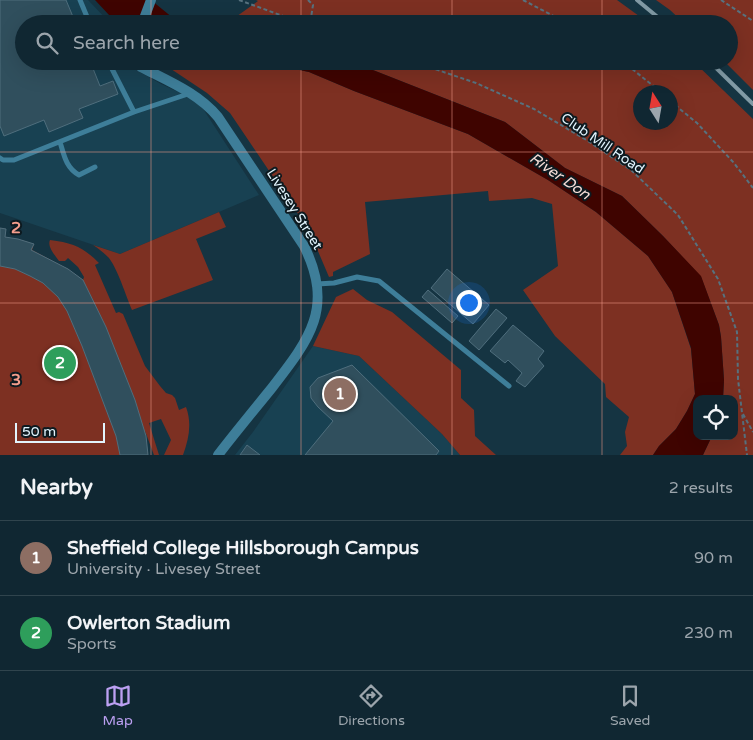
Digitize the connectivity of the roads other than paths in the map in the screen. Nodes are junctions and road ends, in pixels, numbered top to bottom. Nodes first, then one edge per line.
1 (80, 0) edge
2 (151, 0) edge
3 (86, 15) edge
4 (145, 15) edge
5 (112, 70) edge
6 (148, 70) edge
7 (191, 93) junction
8 (134, 112) junction
9 (60, 142) junction
10 (0, 158) edge
11 (95, 167) dead end
12 (317, 284) junction
13 (509, 386) dead end
14 (218, 455) edge

1 - 3 lane
2 - 4 street
5 - 8 lane
6 - 7 street, Livesey Street
7 - 8 lane
7 - 12 street, Livesey Street
8 - 9 lane
9 - 10 lane
9 - 11 lane
12 - 13 lane
12 - 14 street, Livesey Street

